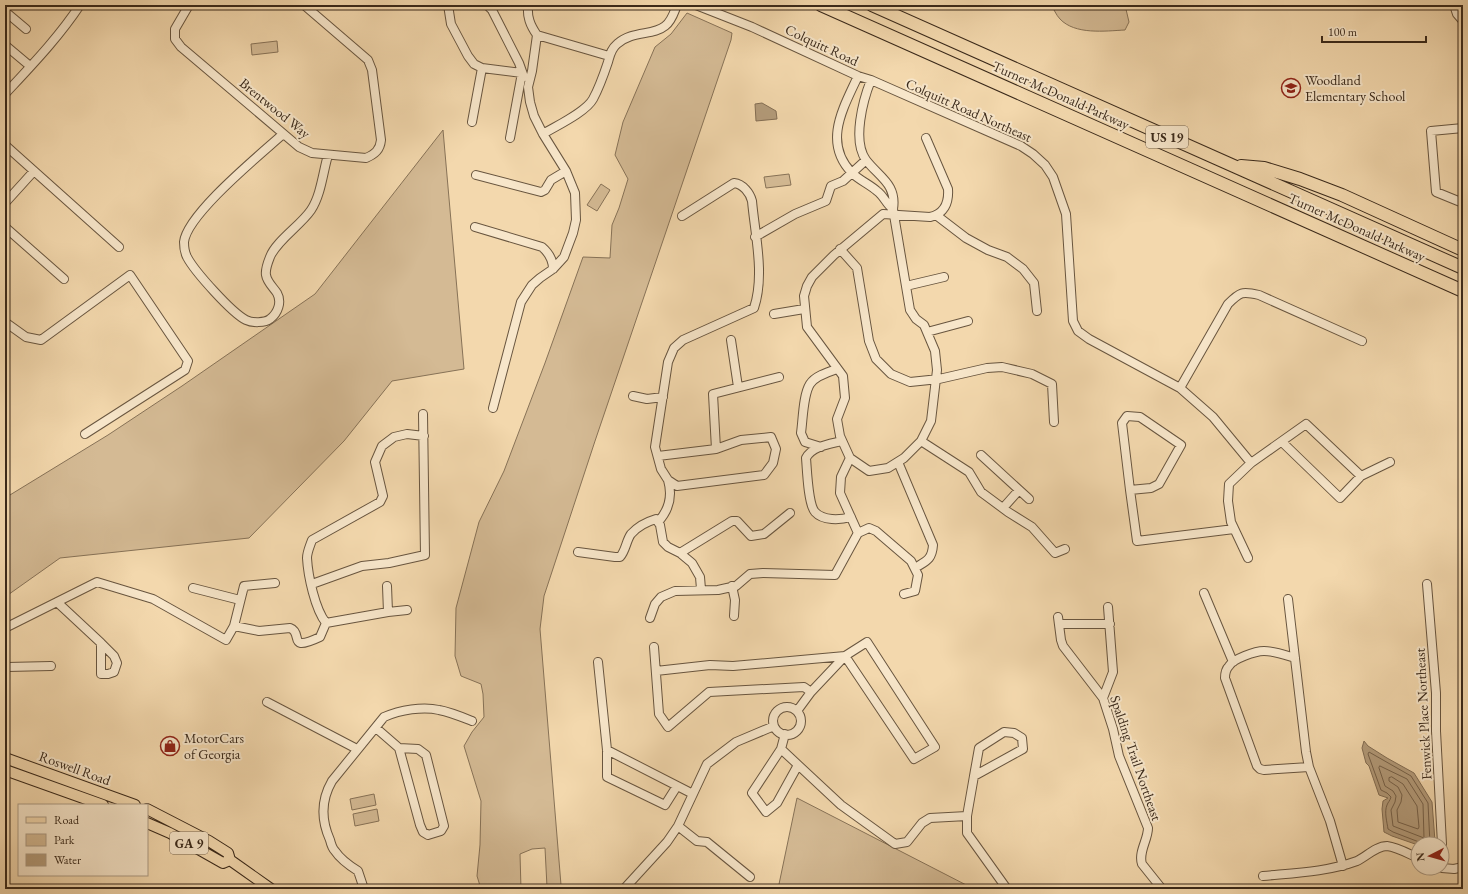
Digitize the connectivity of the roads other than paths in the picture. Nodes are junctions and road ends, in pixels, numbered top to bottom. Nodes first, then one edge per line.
1 (80, 5) edge
2 (188, 5) edge
3 (304, 5) edge
4 (448, 5) edge
5 (487, 5) edge
6 (528, 5) edge
7 (677, 5) edge
8 (696, 5) edge
9 (821, 5) edge
10 (872, 5) edge
11 (1454, 5) edge
12 (5, 15) edge
13 (1463, 21) edge
14 (26, 29) dead end
15 (537, 35) junction
16 (5, 45) edge
17 (609, 56) junction
18 (30, 66) junction
19 (482, 68) junction
20 (522, 73) junction
21 (858, 76) junction
22 (871, 80) junction
23 (528, 87) junction
24 (5, 94) edge
25 (472, 122) dead end
26 (1463, 128) edge
27 (283, 134) junction
28 (543, 134) junction
29 (510, 138) dead end
30 (926, 138) dead end
31 (5, 145) edge
32 (328, 155) junction
33 (866, 160) junction
34 (1233, 166) junction
35 (34, 171) junction
36 (566, 171) junction
37 (852, 173) junction
38 (476, 174) dead end
39 (5, 203) edge
40 (1463, 203) edge
41 (894, 212) junction
42 (936, 215) junction
43 (682, 216) dead end
44 (5, 227) edge
45 (475, 227) dead end
46 (756, 237) junction
47 (119, 247) dead end
48 (840, 249) junction
49 (1463, 250) edge
50 (1463, 268) edge
51 (553, 269) junction
52 (944, 277) dead end
53 (64, 279) dead end
54 (906, 286) junction
55 (1463, 291) edge
56 (804, 309) junction
57 (1037, 311) dead end
58 (774, 314) dead end
59 (968, 321) dead end
60 (5, 322) edge
61 (927, 332) junction
62 (731, 340) dead end
63 (1362, 341) dead end
64 (837, 369) junction
65 (779, 377) dead end
66 (936, 380) junction
67 (738, 387) junction
68 (1180, 388) junction
69 (633, 396) dead end
70 (663, 397) junction
71 (493, 408) dead end
72 (423, 414) dead end
73 (1054, 422) dead end
74 (85, 434) dead end
75 (424, 436) junction
76 (842, 441) junction
77 (921, 441) junction
78 (1282, 442) junction
79 (820, 447) junction
80 (716, 449) junction
81 (981, 455) dead end
82 (658, 456) junction
83 (850, 458) junction
84 (898, 462) junction
85 (1390, 462) dead end
86 (1250, 463) junction
87 (1361, 476) junction
88 (668, 480) junction
89 (1019, 490) junction
90 (1130, 490) junction
91 (1029, 499) dead end
92 (1003, 508) junction
93 (790, 513) dead end
94 (851, 517) junction
95 (658, 522) junction
96 (1234, 530) junction
97 (858, 533) junction
98 (1065, 549) dead end
99 (578, 552) dead end
100 (680, 553) junction
101 (1248, 558) dead end
102 (914, 568) junction
103 (275, 583) dead end
104 (312, 584) junction
105 (1427, 584) dead end
106 (387, 586) dead end
107 (732, 586) junction
108 (193, 588) dead end
109 (701, 589) junction
110 (904, 594) dead end
111 (1204, 594) dead end
112 (1288, 599) dead end
113 (240, 600) junction
114 (57, 602) junction
115 (1108, 607) dead end
116 (407, 610) dead end
117 (388, 612) junction
118 (734, 616) dead end
119 (650, 618) dead end
120 (326, 623) junction
121 (1110, 624) junction
122 (234, 626) junction
123 (5, 628) edge
124 (100, 643) junction
125 (654, 647) dead end
126 (845, 656) junction
127 (1295, 658) junction
128 (598, 662) dead end
129 (1233, 662) junction
130 (5, 665) edge
131 (51, 666) dead end
132 (656, 671) junction
133 (810, 692) junction
134 (1103, 698) junction
135 (266, 702) dead end
136 (797, 711) junction
137 (472, 721) dead end
138 (774, 726) junction
139 (376, 728) junction
140 (785, 734) junction
141 (399, 748) junction
142 (357, 749) junction
143 (781, 749) junction
144 (607, 750) junction
145 (5, 758) edge
146 (798, 765) junction
147 (1309, 767) junction
148 (5, 770) edge
149 (974, 776) junction
150 (677, 786) junction
151 (693, 794) junction
152 (100, 804) edge
153 (132, 804) edge
154 (148, 809) edge
155 (967, 816) junction
156 (148, 823) edge
157 (678, 826) junction
158 (1442, 836) edge
159 (1410, 855) edge
160 (230, 860) junction
161 (1342, 866) junction
162 (1463, 867) edge
163 (1450, 869) edge
164 (1263, 876) dead end
165 (750, 878) dead end
166 (271, 889) edge
167 (364, 889) edge
168 (624, 889) edge
169 (1008, 889) edge
170 (1162, 889) edge

1 - 18 street
2 - 27 street, Brentwood Way
3 - 32 street, Brentwood Way
4 - 19 street
5 - 20 street
6 - 15 street
7 - 17 street
8 - 21 street, Colquitt Road
9 - 55 highway, Turner McDonald Parkway / US 19
10 - 34 highway, Turner McDonald Parkway / US 19
11 - 13 street
12 - 14 street
15 - 17 street
15 - 23 street
16 - 18 street
17 - 28 street
18 - 24 street
19 - 20 street
19 - 25 street
20 - 23 street
20 - 29 street
21 - 22 street, Colquitt Road
21 - 37 street
22 - 33 street
22 - 68 street, Colquitt Road Northeast
23 - 28 street
26 - 40 street
27 - 32 street, Brentwood Way
27 - 32 street
28 - 36 street
30 - 42 street
31 - 35 street
33 - 37 street
33 - 41 street
34 - 49 highway
34 - 50 highway, Turner McDonald Parkway / US 19
35 - 39 street
35 - 47 street
36 - 38 street
36 - 51 street
37 - 41 street
37 - 46 street
41 - 42 street
41 - 48 street
41 - 54 street
42 - 57 street
43 - 46 street
44 - 53 street
45 - 51 street
46 - 70 street
48 - 56 street
48 - 66 street
51 - 71 street
52 - 54 street
54 - 61 street
56 - 58 street
56 - 64 street
59 - 61 street
60 - 74 street
61 - 66 street
62 - 67 street
63 - 68 street
64 - 76 street
64 - 79 street
65 - 67 street
66 - 73 street
66 - 77 street
67 - 80 street
68 - 86 street, Colquitt Road Northeast
69 - 70 street
70 - 82 street
72 - 75 street
75 - 104 street
75 - 104 street
76 - 79 street
76 - 83 street
77 - 84 street
77 - 92 street
78 - 86 street
78 - 87 street
78 - 87 street
79 - 94 street
80 - 82 street
80 - 88 street
81 - 89 street
82 - 88 street
83 - 84 street
83 - 94 street
84 - 102 street
85 - 87 street
86 - 96 street
88 - 95 street
89 - 91 street
89 - 92 street
90 - 90 street
90 - 96 street
92 - 98 street
93 - 100 street
94 - 97 street
95 - 99 street
95 - 100 street
96 - 101 street
97 - 102 street
97 - 107 street
100 - 109 street
102 - 110 street
103 - 113 street
104 - 120 street
105 - 158 street, Fenwick Place Northeast
106 - 117 street
107 - 109 street
107 - 118 street
108 - 113 street
109 - 119 street
111 - 129 street
112 - 127 street
113 - 122 street
114 - 122 street
114 - 123 street
114 - 124 street
115 - 121 street
116 - 117 street
117 - 120 street
120 - 122 street
121 - 134 street
121 - 134 street, Spalding Trail Northeast
124 - 124 street
125 - 132 street
126 - 126 street
126 - 132 street
126 - 133 street
127 - 129 street
127 - 147 street
128 - 144 street
129 - 147 street
130 - 131 street
132 - 133 street
133 - 136 street
134 - 170 street, Spalding Trail Northeast
135 - 142 street
136 - 138 street
136 - 140 street
137 - 139 street
138 - 140 street
138 - 151 street
139 - 141 street
139 - 142 street
140 - 143 street
141 - 141 street
142 - 167 street
143 - 146 street
143 - 146 street
144 - 150 street
144 - 150 street
145 - 153 main road, Roswell Road
146 - 155 street
147 - 161 street
148 - 152 main road, Roswell Road
149 - 149 street
149 - 155 street
150 - 151 street
151 - 157 street
154 - 160 main road, GA 9
155 - 169 street
156 - 160 main road, GA 9
157 - 165 street
157 - 168 street
159 - 161 street
160 - 166 main road, GA 9
161 - 164 street
162 - 163 street

